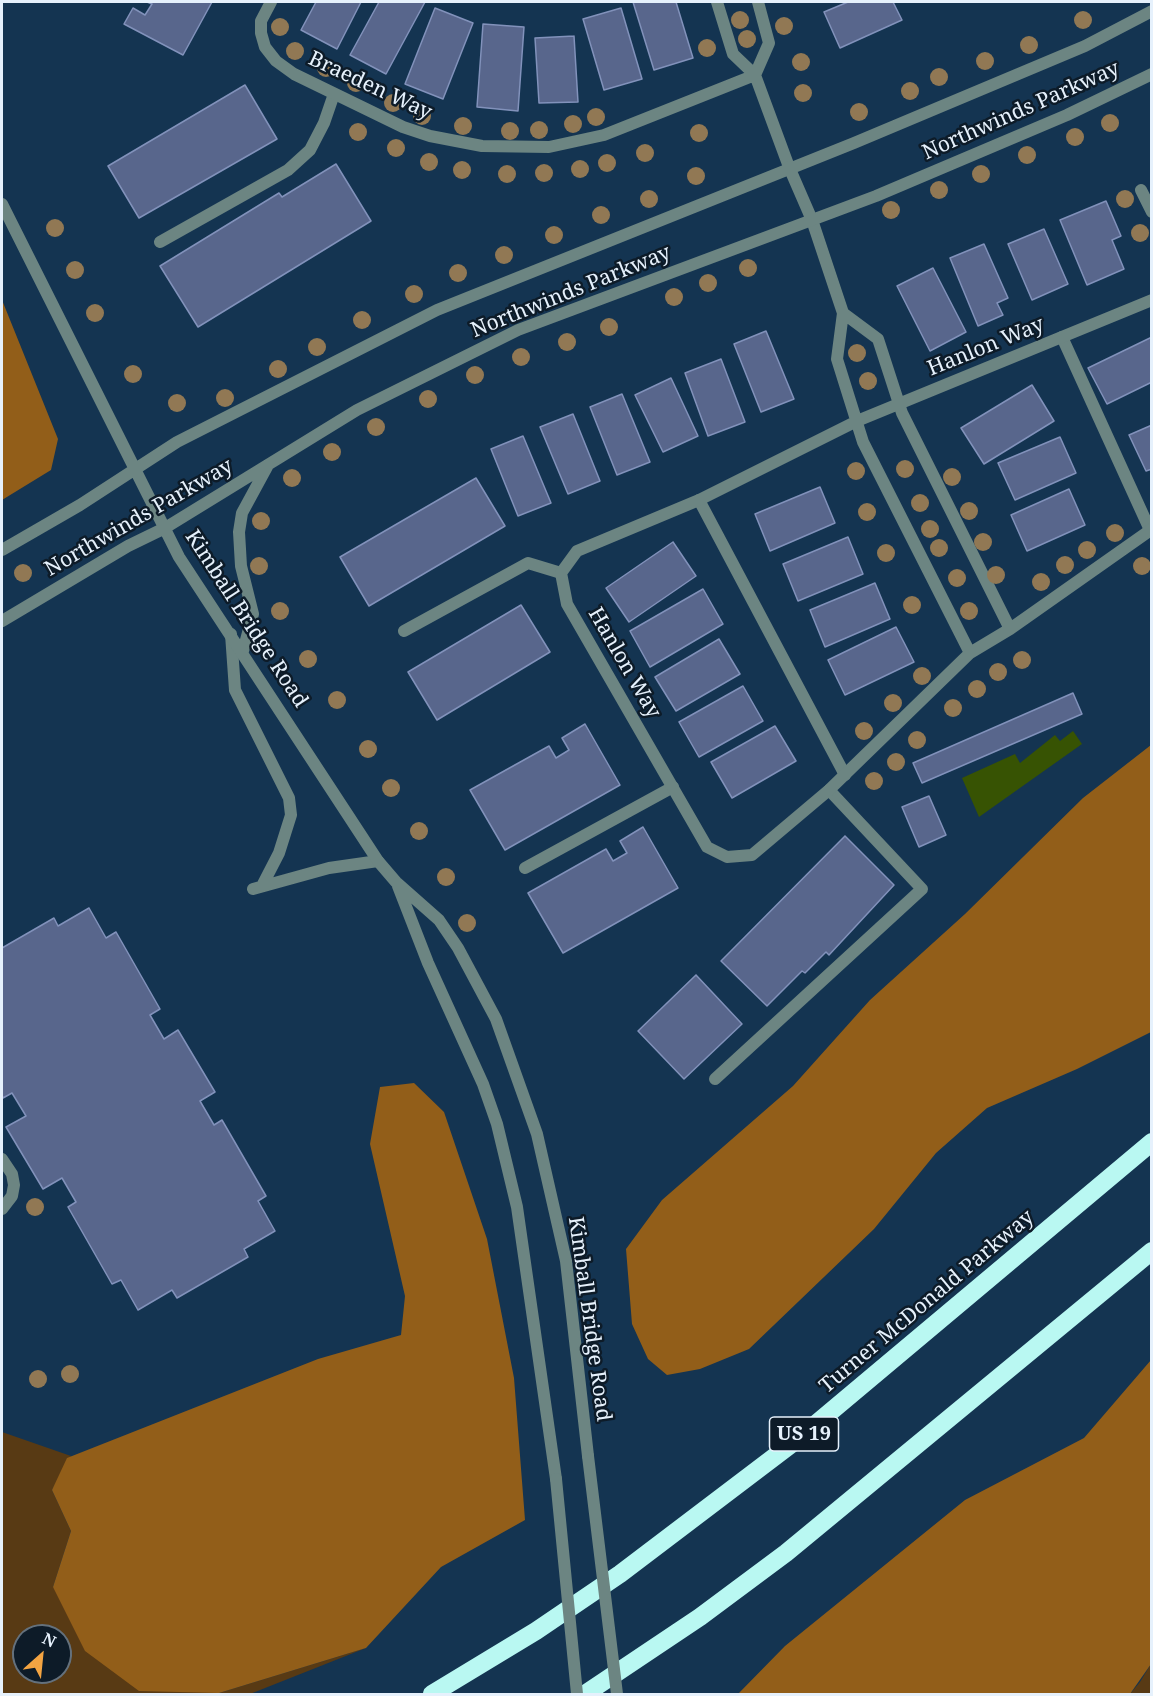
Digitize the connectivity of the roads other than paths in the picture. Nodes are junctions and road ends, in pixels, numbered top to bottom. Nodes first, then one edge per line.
1 (271, 2) edge
2 (717, 2) edge
3 (758, 2) edge
4 (1152, 11) edge
5 (1152, 74) edge
6 (755, 75) junction
7 (334, 93) junction
8 (789, 167) junction
9 (1142, 190) dead end
10 (2, 204) edge
11 (1152, 212) edge
12 (812, 220) junction
13 (160, 242) dead end
14 (1152, 300) edge
15 (843, 313) junction
16 (1062, 337) junction
17 (900, 404) junction
18 (857, 421) junction
19 (269, 464) junction
20 (135, 469) junction
21 (699, 500) junction
22 (165, 528) junction
23 (1151, 530) edge
24 (2, 550) edge
25 (561, 573) junction
26 (2, 621) edge
27 (1010, 629) junction
28 (404, 631) dead end
29 (231, 634) junction
30 (243, 651) junction
31 (970, 653) junction
32 (845, 775) junction
33 (673, 787) junction
34 (829, 790) junction
35 (378, 861) junction
36 (525, 868) dead end
37 (396, 882) junction
38 (716, 1079) dead end
39 (1152, 1142) edge
40 (2, 1159) edge
41 (2, 1209) edge
42 (1152, 1251) edge
43 (432, 1695) edge
44 (577, 1695) edge
45 (585, 1695) edge
46 (617, 1695) edge

1 - 7 street, Braeden Way
2 - 6 street
3 - 6 street
4 - 8 street, Northwinds Parkway
5 - 12 street, Northwinds Parkway
6 - 7 street, Braeden Way
6 - 8 street
7 - 13 street
8 - 12 street
8 - 20 street, Northwinds Parkway
9 - 11 street
10 - 20 street, Kimball Bridge Road
12 - 15 street
12 - 19 street, Northwinds Parkway
14 - 16 street, Hanlon Way
15 - 17 street
15 - 18 street
16 - 17 street, Hanlon Way
16 - 23 street
17 - 18 street, Hanlon Way
17 - 27 street
18 - 21 street, Hanlon Way
18 - 31 street
19 - 22 street, Northwinds Parkway
19 - 30 street
20 - 22 street, Kimball Bridge Road
20 - 24 street, Northwinds Parkway
21 - 25 street, Hanlon Way
21 - 32 street
22 - 26 street, Northwinds Parkway
22 - 29 street, Kimball Bridge Road
23 - 27 street, Hanlon Way
25 - 28 street
25 - 33 street, Hanlon Way
27 - 31 street, Hanlon Way
29 - 30 street, Kimball Bridge Road
29 - 35 street
30 - 35 street, Kimball Bridge Road
31 - 32 street, Hanlon Way
32 - 34 street, Hanlon Way
33 - 34 street, Hanlon Way
33 - 36 street
34 - 38 street
35 - 37 street, Kimball Bridge Road
37 - 44 street, Kimball Bridge Road, bridge
37 - 46 street, Kimball Bridge Road, bridge
39 - 43 highway, Turner McDonald Parkway / US 19
40 - 41 street
42 - 45 highway

